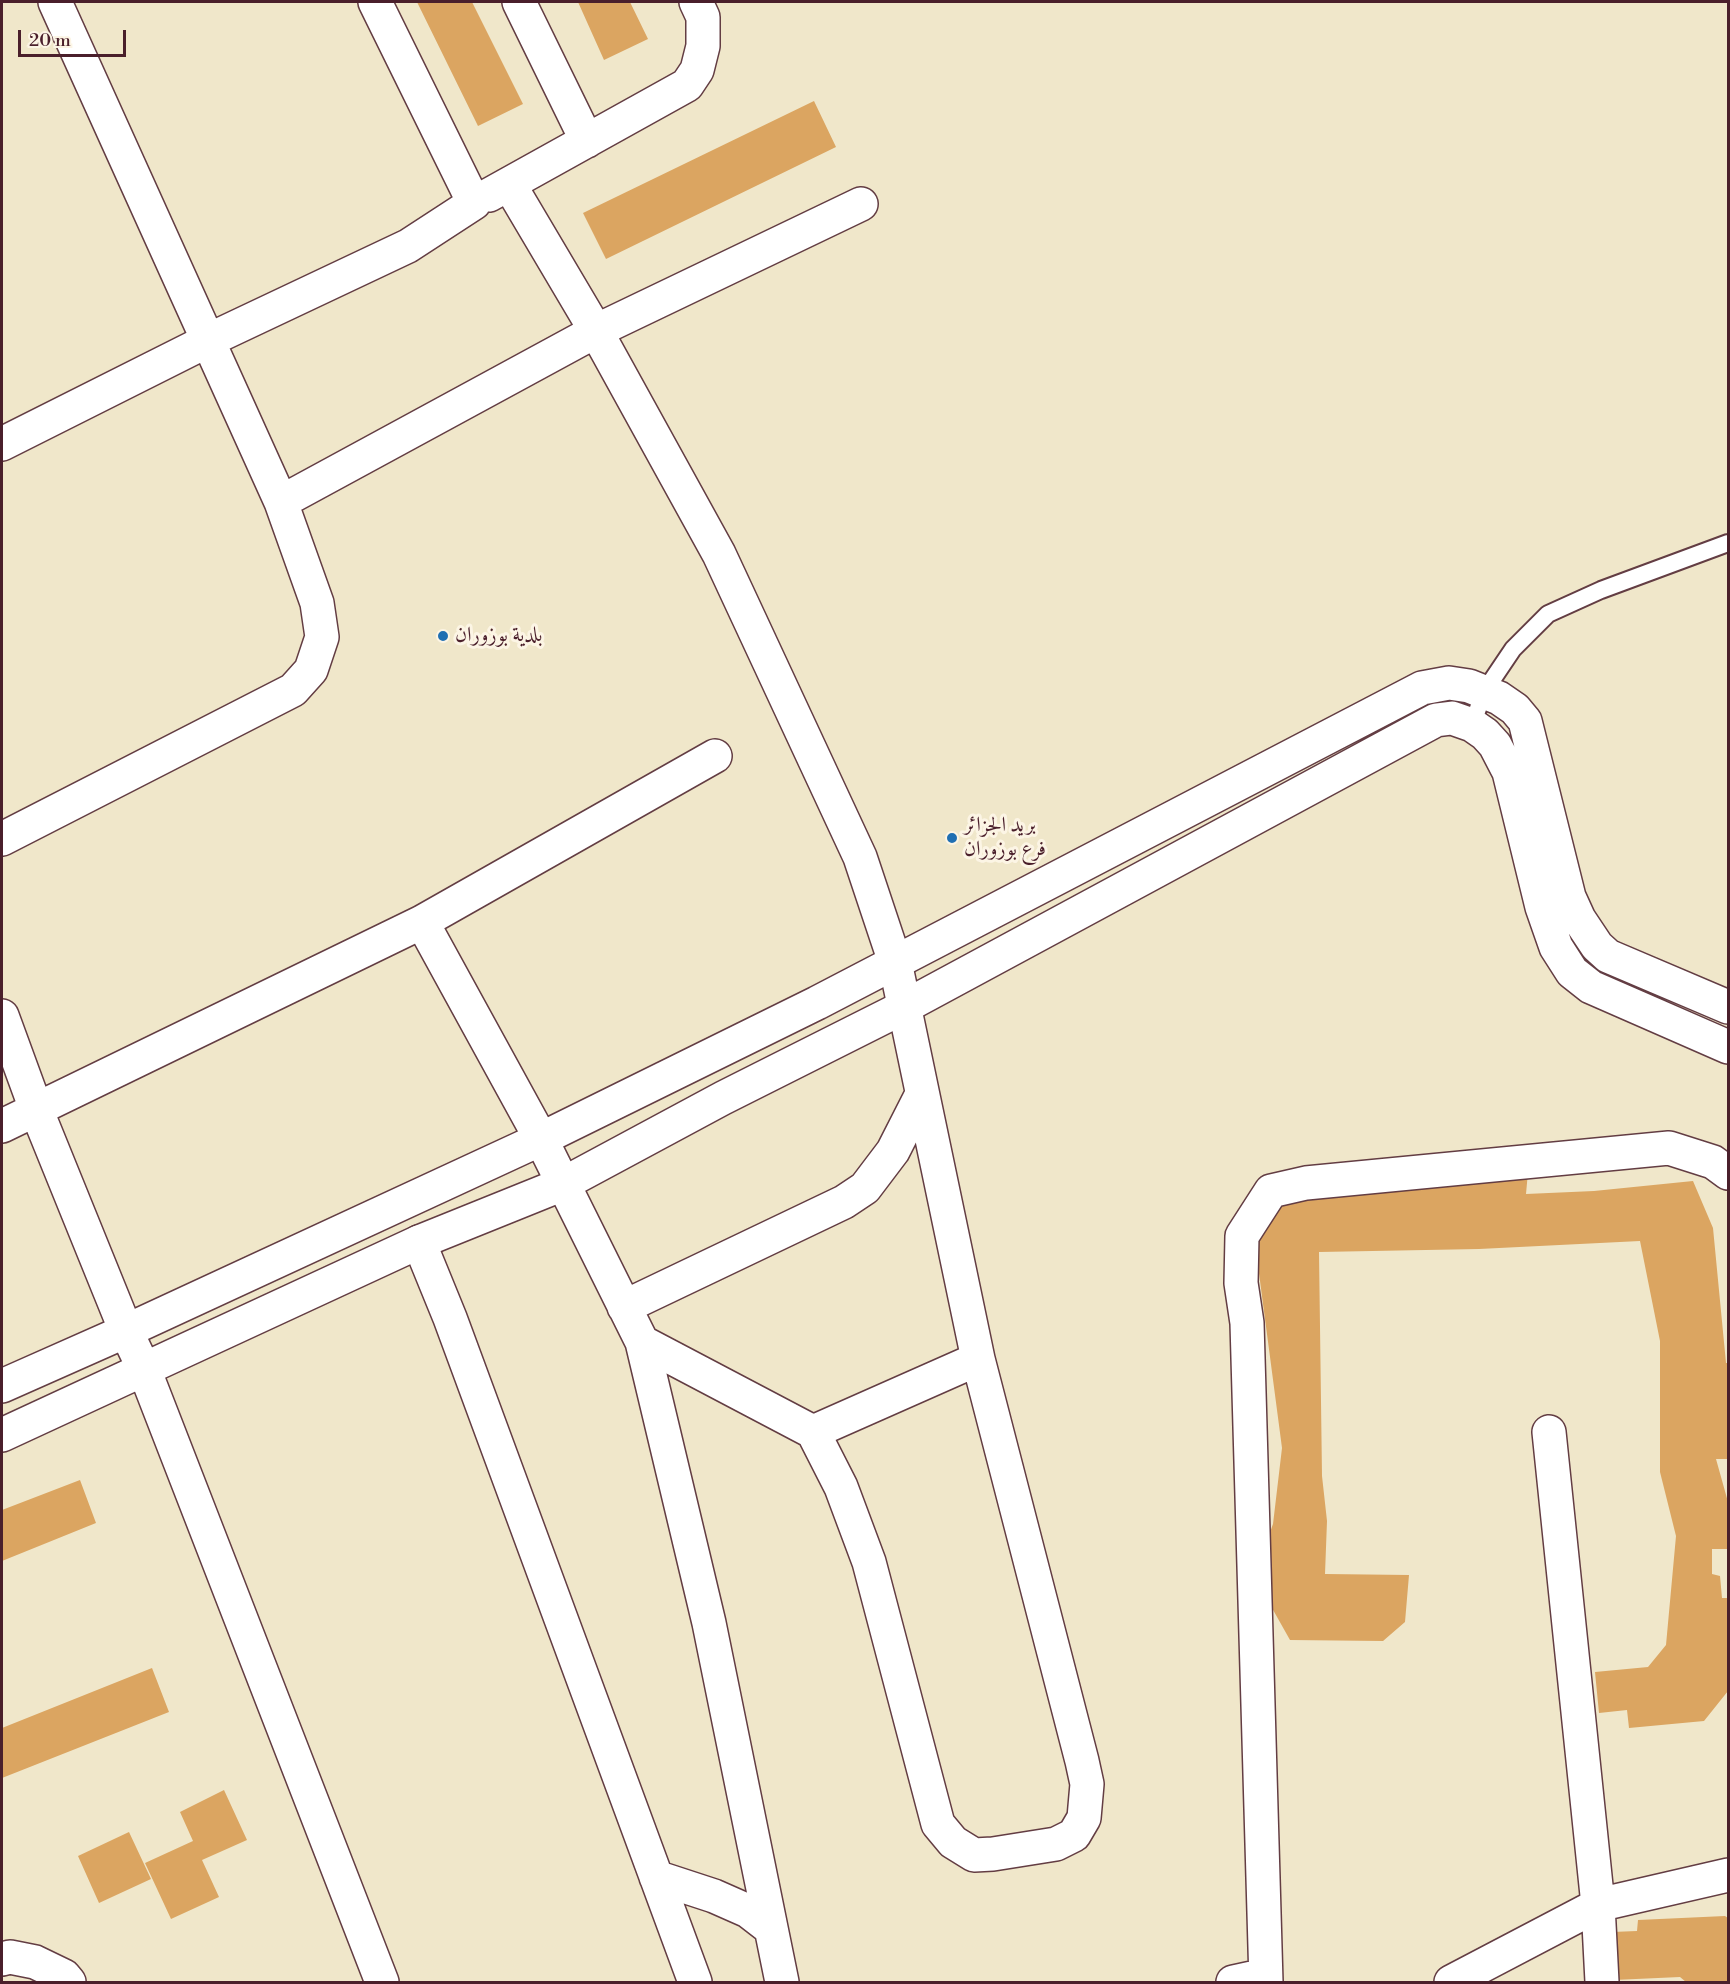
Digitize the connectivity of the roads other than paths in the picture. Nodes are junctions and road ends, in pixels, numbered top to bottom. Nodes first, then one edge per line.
1 (55, 2) edge
2 (375, 2) edge
3 (519, 2) edge
4 (696, 2) edge
5 (587, 141) junction
6 (509, 184) junction
7 (474, 203) junction
8 (861, 204) dead end
9 (596, 331) junction
10 (209, 340) junction
11 (2, 444) edge
12 (282, 502) junction
13 (1728, 543) edge
14 (1484, 692) junction
15 (1472, 725) junction
16 (715, 756) dead end
17 (2, 839) edge
18 (422, 922) junction
19 (895, 962) junction
20 (817, 1003) junction
21 (904, 1007) junction
22 (1728, 1007) edge
23 (2, 1016) edge
24 (838, 1040) junction
25 (1728, 1047) edge
26 (922, 1094) junction
27 (36, 1109) junction
28 (2, 1126) edge
29 (541, 1139) junction
30 (1728, 1173) edge
31 (563, 1184) junction
32 (419, 1242) junction
33 (624, 1307) junction
34 (126, 1331) junction
35 (642, 1342) junction
36 (978, 1359) junction
37 (144, 1369) junction
38 (2, 1386) edge
39 (813, 1432) junction
40 (1549, 1432) dead end
41 (2, 1435) edge
42 (1728, 1875) edge
43 (656, 1877) junction
44 (1598, 1905) junction
45 (770, 1928) junction
46 (2, 1959) edge
47 (1266, 1979) edge
48 (69, 1983) edge
49 (382, 1983) edge
50 (695, 1983) edge
51 (782, 1983) edge
52 (1233, 1983) edge
53 (1451, 1983) edge
54 (1602, 1983) edge

1 - 10 street
2 - 7 street
3 - 5 street
4 - 5 street
5 - 6 street
6 - 7 street
6 - 9 street
7 - 10 street
8 - 9 street
9 - 12 street
9 - 19 street
10 - 11 street
10 - 12 street
12 - 17 street
13 - 14 lane
14 - 15 lane
14 - 19 street
14 - 22 street
15 - 21 street
15 - 25 street
16 - 18 street
18 - 27 street
18 - 29 street
19 - 20 street
19 - 21 street
20 - 24 street
20 - 29 street
21 - 24 street
21 - 26 street
23 - 27 street
24 - 31 street
26 - 33 street
26 - 36 street
27 - 28 street
27 - 34 street
29 - 31 street
29 - 34 street
30 - 47 street
31 - 32 street
31 - 33 street
32 - 37 street
32 - 43 street
33 - 35 street
34 - 37 street
34 - 38 street
35 - 39 street
35 - 45 street
36 - 39 street
36 - 39 street
37 - 41 street
37 - 49 street
40 - 44 street
42 - 44 street
43 - 45 street
43 - 50 street
44 - 53 street
44 - 54 street
45 - 51 street
46 - 48 street
47 - 52 street

